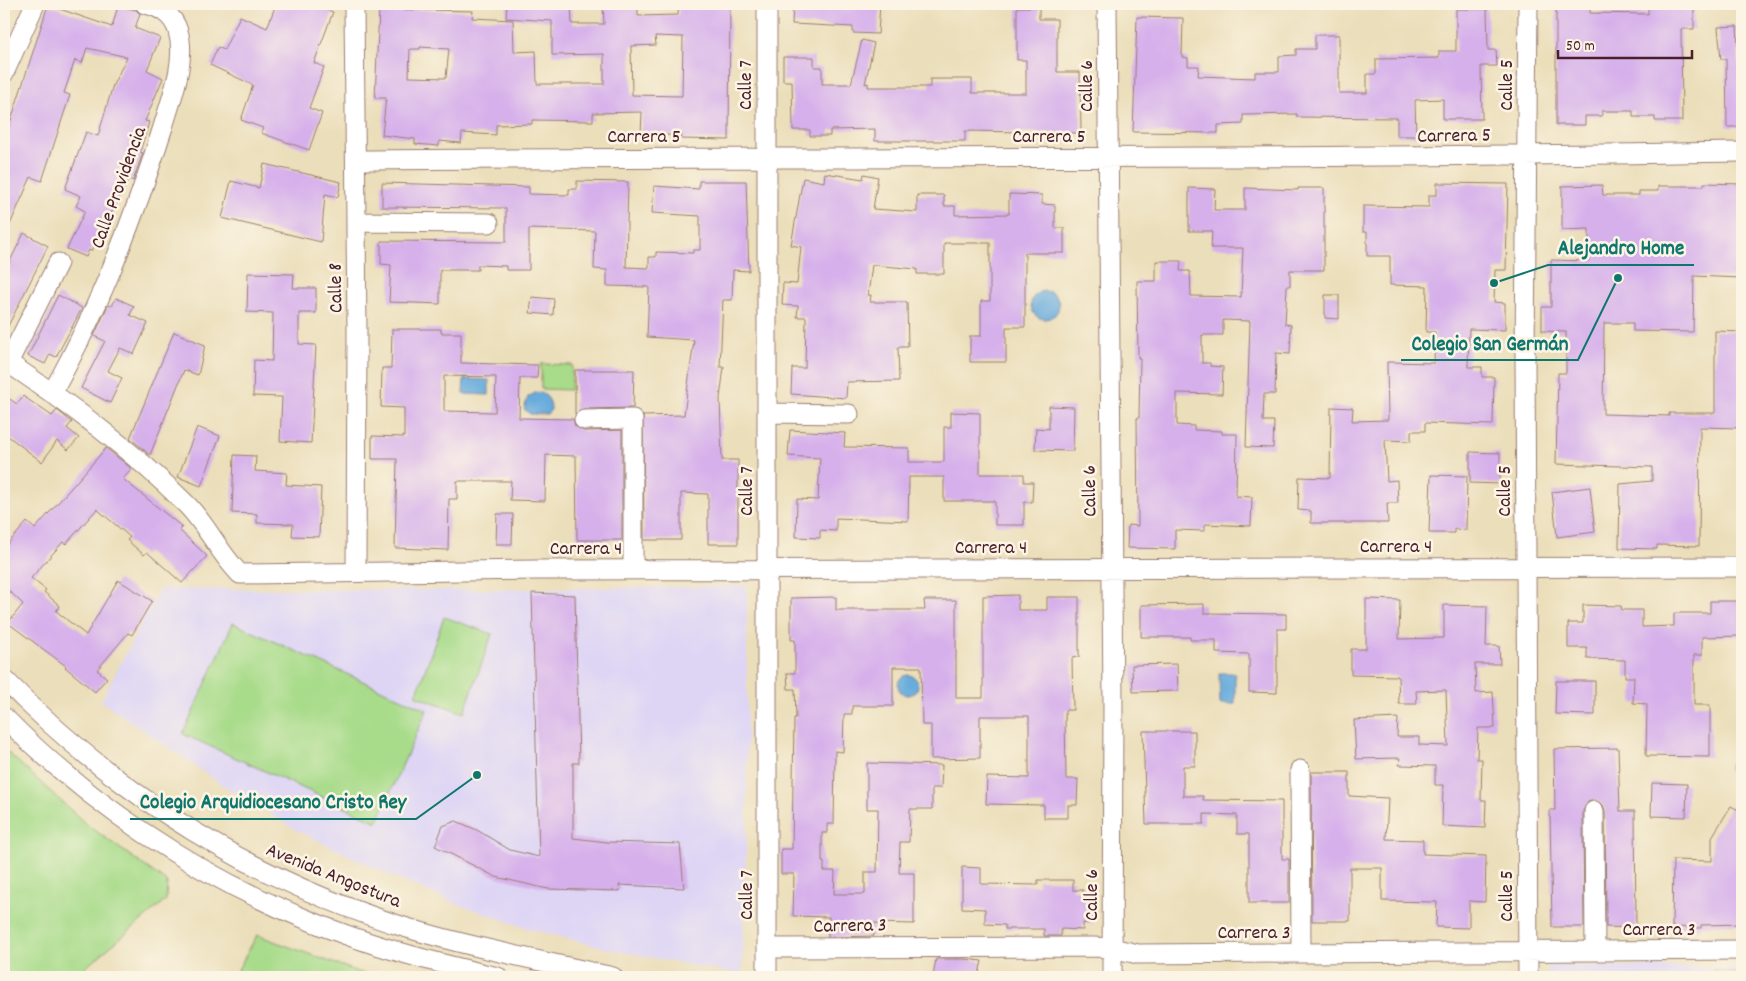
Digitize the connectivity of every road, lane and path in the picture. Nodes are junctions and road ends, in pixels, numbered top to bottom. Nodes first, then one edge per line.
1 (35, 4) edge
2 (145, 4) edge
3 (354, 4) edge
4 (767, 4) edge
5 (1107, 4) edge
6 (1528, 4) edge
7 (4, 73) edge
8 (1742, 152) edge
9 (1526, 156) junction
10 (767, 158) junction
11 (1108, 158) junction
12 (356, 160) junction
13 (356, 222) junction
14 (489, 222) dead end
15 (58, 263) dead end
16 (6, 361) edge
17 (52, 393) junction
18 (767, 413) junction
19 (849, 414) dead end
20 (584, 420) dead end
21 (1526, 567) junction
22 (1742, 567) edge
23 (1112, 568) junction
24 (767, 569) junction
25 (633, 570) junction
26 (356, 572) junction
27 (4, 679) edge
28 (4, 717) edge
29 (1300, 770) dead end
30 (1594, 811) dead end
31 (767, 948) junction
32 (1112, 948) junction
33 (1742, 950) edge
34 (1595, 951) junction
35 (1528, 952) junction
36 (1302, 953) junction
37 (498, 977) edge
38 (614, 977) edge
39 (767, 977) edge
40 (1112, 977) edge
41 (1528, 977) edge

1 - 7 street
2 - 17 street, Calle Providencia
3 - 12 street, Calle 8
4 - 10 street, Calle 7
5 - 11 street, Calle 6
6 - 9 street, Calle 5
8 - 9 street, Carrera 5
9 - 11 street, Carrera 5
9 - 21 street, Calle 5
10 - 11 street, Carrera 5
10 - 12 street, Carrera 5
10 - 18 street, Calle 7
11 - 23 street, Calle 6
12 - 13 street, Calle 8
13 - 14 street
13 - 26 street, Calle 8
15 - 16 street
16 - 17 street
17 - 26 street, Carrera 4
18 - 19 street
18 - 24 street, Calle 7
20 - 25 street
21 - 22 street, Carrera 4
21 - 23 street, Carrera 4
21 - 35 street, Calle 5
23 - 24 street, Carrera 4
23 - 32 street, Calle 6
24 - 25 street, Carrera 4
24 - 31 street, Calle 7
25 - 26 street, Carrera 4
27 - 38 street, Avenida Angostura
28 - 37 street
29 - 36 street
30 - 34 street
31 - 32 street, Carrera 3
31 - 39 street, Calle 7
32 - 36 street, Carrera 3
32 - 40 street, Calle 6
33 - 34 street, Carrera 3
34 - 35 street, Carrera 3
35 - 36 street, Carrera 3
35 - 41 street, Calle 5

